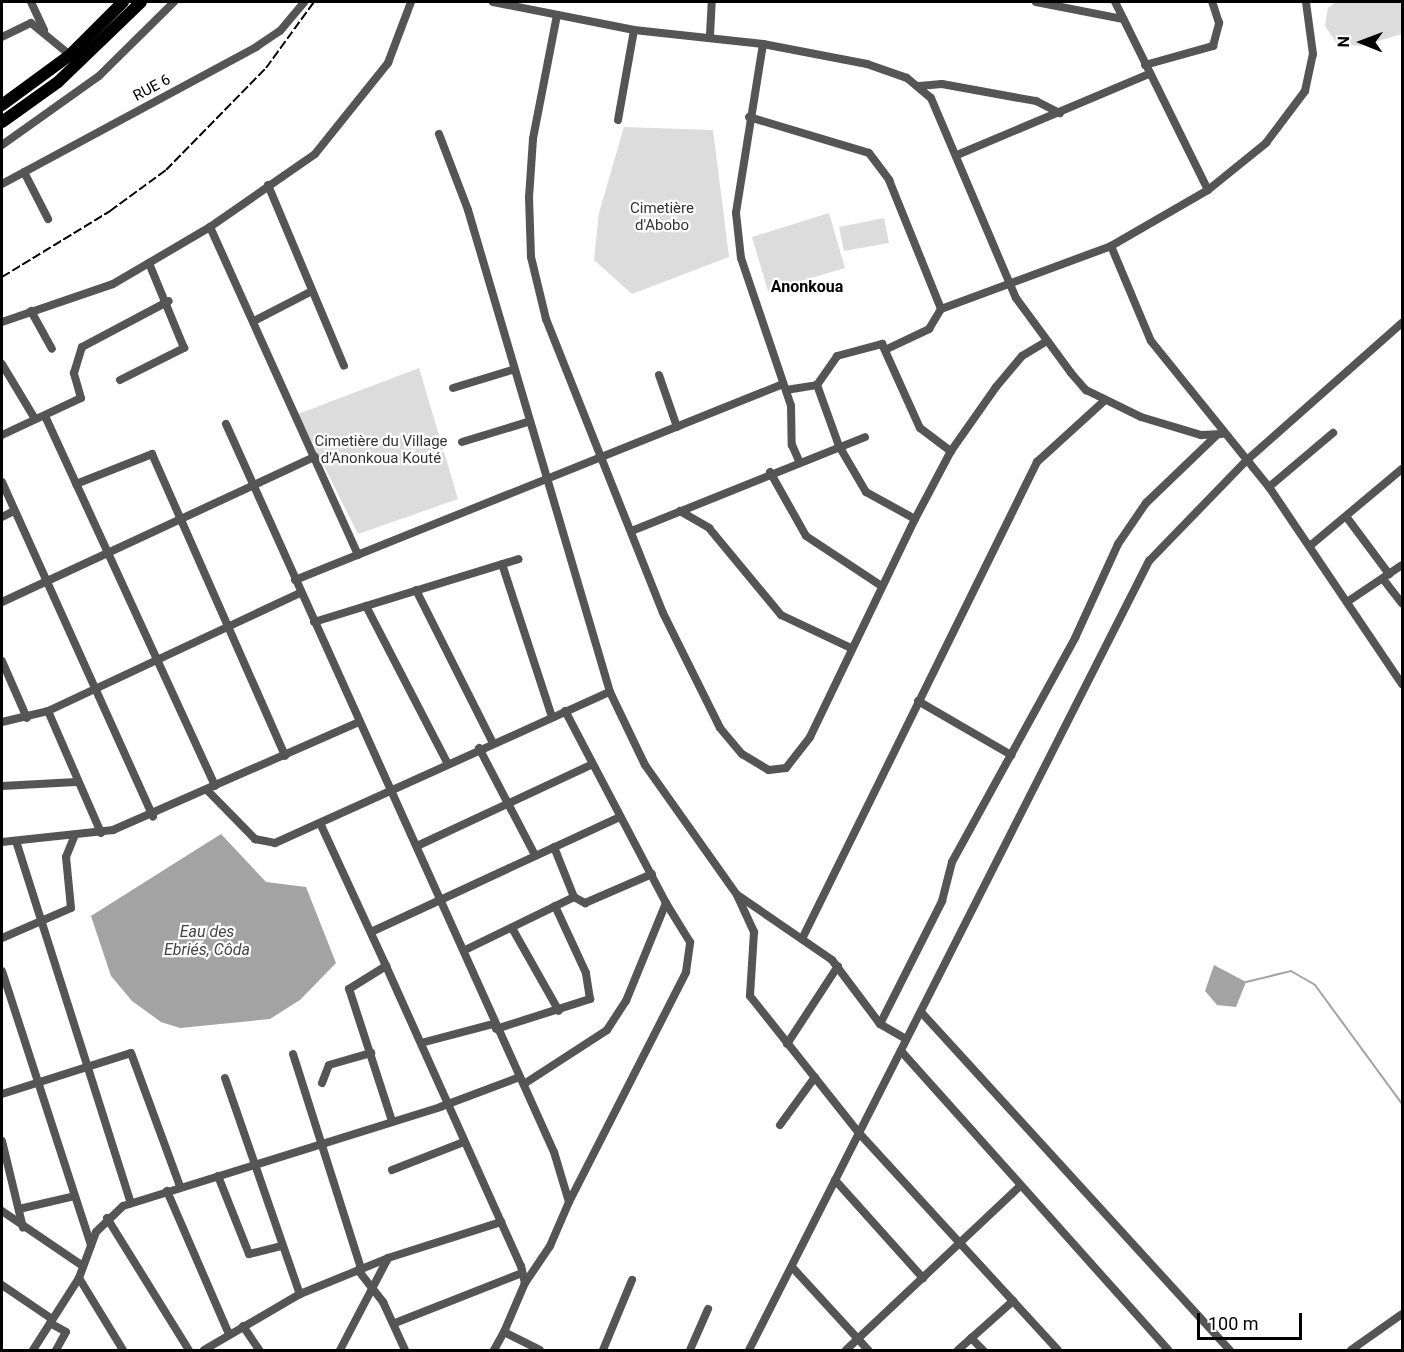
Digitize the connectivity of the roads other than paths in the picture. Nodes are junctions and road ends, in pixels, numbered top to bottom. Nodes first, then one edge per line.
1 (31, 2) edge
2 (123, 2) edge
3 (141, 2) edge
4 (174, 2) edge
5 (304, 2) edge
6 (411, 2) edge
7 (493, 2) edge
8 (712, 2) edge
9 (1036, 2) edge
10 (1115, 2) edge
11 (1212, 2) edge
12 (1306, 2) edge
13 (557, 15) junction
14 (1123, 19) junction
15 (44, 30) junction
16 (634, 30) junction
17 (710, 36) junction
18 (2, 37) edge
19 (763, 44) junction
20 (70, 54) junction
21 (1145, 65) junction
22 (1149, 74) junction
23 (919, 86) junction
24 (2, 105) edge
25 (1060, 113) junction
26 (749, 117) junction
27 (618, 120) dead end
28 (2, 122) edge
29 (439, 134) dead end
30 (2, 145) edge
31 (957, 155) junction
32 (24, 172) junction
33 (2, 184) edge
34 (268, 185) junction
35 (1208, 190) junction
36 (48, 219) dead end
37 (210, 227) junction
38 (1111, 246) junction
39 (149, 263) junction
40 (1010, 285) junction
41 (308, 292) junction
42 (169, 301) junction
43 (941, 309) junction
44 (31, 311) junction
45 (255, 321) junction
46 (2, 322) edge
47 (1402, 323) edge
48 (1044, 343) junction
49 (52, 349) dead end
50 (887, 349) junction
51 (2, 364) edge
52 (344, 366) dead end
53 (512, 370) junction
54 (658, 375) dead end
55 (120, 380) dead end
56 (817, 385) junction
57 (784, 387) junction
58 (453, 388) dead end
59 (1104, 401) junction
60 (45, 416) junction
61 (35, 419) junction
62 (528, 422) junction
63 (226, 424) dead end
64 (677, 427) junction
65 (1333, 433) dead end
66 (2, 435) edge
67 (1219, 435) junction
68 (865, 437) dead end
69 (462, 442) dead end
70 (839, 446) junction
71 (951, 451) junction
72 (315, 457) junction
73 (600, 458) junction
74 (1247, 460) junction
75 (799, 461) junction
76 (1402, 469) edge
77 (771, 472) junction
78 (546, 479) junction
79 (2, 482) edge
80 (76, 484) junction
81 (255, 485) junction
82 (1269, 487) junction
83 (14, 511) junction
84 (680, 511) junction
85 (2, 517) edge
86 (915, 519) junction
87 (1348, 519) junction
88 (181, 521) junction
89 (634, 530) junction
90 (1311, 545) junction
91 (109, 554) junction
92 (358, 555) junction
93 (519, 560) dead end
94 (502, 564) junction
95 (1402, 564) edge
96 (1386, 577) junction
97 (295, 580) junction
98 (45, 582) junction
99 (880, 585) junction
100 (416, 590) junction
101 (300, 593) junction
102 (1350, 600) junction
103 (2, 602) edge
104 (1402, 603) edge
105 (366, 606) junction
106 (314, 622) junction
107 (228, 628) junction
108 (851, 648) junction
109 (2, 661) edge
110 (157, 662) junction
111 (1402, 684) edge
112 (95, 689) junction
113 (610, 692) junction
114 (918, 701) junction
115 (48, 711) junction
116 (565, 711) junction
117 (552, 717) junction
118 (27, 718) junction
119 (2, 722) edge
120 (359, 722) junction
121 (492, 741) junction
122 (479, 748) junction
123 (1011, 755) junction
124 (285, 756) junction
125 (447, 762) junction
126 (591, 765) junction
127 (76, 782) junction
128 (2, 786) edge
129 (215, 786) junction
130 (391, 789) junction
131 (207, 790) junction
132 (508, 804) junction
133 (153, 816) junction
134 (618, 818) junction
135 (320, 823) junction
136 (101, 833) junction
137 (74, 837) junction
138 (16, 841) junction
139 (2, 842) edge
140 (417, 846) junction
141 (554, 847) junction
142 (535, 855) junction
143 (652, 874) junction
144 (738, 895) junction
145 (441, 897) junction
146 (574, 897) junction
147 (666, 903) junction
148 (555, 906) junction
149 (42, 923) junction
150 (512, 928) junction
151 (371, 932) junction
152 (2, 938) edge
153 (802, 939) junction
154 (465, 950) junction
155 (386, 966) junction
156 (838, 966) junction
157 (2, 971) edge
158 (559, 1011) junction
159 (921, 1012) junction
160 (880, 1024) junction
161 (494, 1026) junction
162 (906, 1039) junction
163 (422, 1042) junction
164 (787, 1044) junction
165 (901, 1051) junction
166 (371, 1053) junction
167 (292, 1054) dead end
168 (86, 1065) junction
169 (815, 1077) junction
170 (225, 1078) dead end
171 (522, 1080) junction
172 (38, 1081) junction
173 (322, 1083) dead end
174 (2, 1094) edge
175 (447, 1105) junction
176 (392, 1121) junction
177 (780, 1125) dead end
178 (859, 1133) junction
179 (2, 1141) edge
180 (465, 1142) junction
181 (318, 1144) junction
182 (252, 1165) junction
183 (392, 1170) dead end
184 (218, 1176) junction
185 (835, 1180) junction
186 (180, 1186) junction
187 (1020, 1186) junction
188 (167, 1191) junction
189 (75, 1196) junction
190 (568, 1202) junction
191 (131, 1203) junction
192 (19, 1209) junction
193 (2, 1211) edge
194 (107, 1218) junction
195 (501, 1222) junction
196 (23, 1228) junction
197 (960, 1243) junction
198 (91, 1245) junction
199 (282, 1246) junction
200 (388, 1258) junction
201 (83, 1266) junction
202 (792, 1267) junction
203 (360, 1269) junction
204 (522, 1273) junction
205 (79, 1278) junction
206 (923, 1278) junction
207 (632, 1280) dead end
208 (525, 1283) junction
209 (2, 1285) edge
210 (372, 1290) junction
211 (300, 1294) junction
212 (1013, 1301) junction
213 (708, 1309) dead end
214 (1402, 1314) edge
215 (51, 1321) junction
216 (395, 1323) junction
217 (243, 1326) junction
218 (504, 1332) junction
219 (229, 1334) junction
220 (971, 1338) junction
221 (858, 1339) junction
222 (33, 1350) edge
223 (56, 1350) edge
224 (123, 1350) edge
225 (189, 1350) edge
226 (204, 1350) edge
227 (259, 1350) edge
228 (341, 1350) edge
229 (405, 1350) edge
230 (494, 1350) edge
231 (540, 1350) edge
232 (603, 1350) edge
233 (690, 1350) edge
234 (749, 1350) edge
235 (846, 1350) edge
236 (868, 1350) edge
237 (958, 1350) edge
238 (983, 1350) edge
239 (1058, 1350) edge
240 (1168, 1350) edge
241 (1230, 1350) edge
242 (1351, 1350) edge

1 - 15 street
2 - 20 main road
3 - 28 main road
4 - 30 street
5 - 32 street, RUE 6
6 - 34 street
7 - 13 street
8 - 17 street
9 - 14 street
10 - 14 street
11 - 21 street
12 - 35 street
13 - 16 street
13 - 73 street
14 - 21 street
15 - 18 street
15 - 20 street
16 - 17 street
16 - 27 street
17 - 19 street
19 - 23 street
19 - 26 street
20 - 24 main road
21 - 22 street
22 - 25 street
22 - 35 street
23 - 25 street
23 - 31 street
25 - 31 street
26 - 43 street
26 - 57 street
29 - 53 street
31 - 40 street
32 - 33 street, RUE 6
32 - 36 street
34 - 37 street
34 - 41 street
35 - 38 street
37 - 39 street
37 - 45 street
38 - 40 street
38 - 67 street
39 - 42 street
39 - 44 street
40 - 43 street
40 - 48 street
41 - 45 street
41 - 52 street
42 - 55 street
42 - 60 street
43 - 50 street
44 - 46 street
44 - 49 street
45 - 72 street
47 - 74 street
48 - 59 street
48 - 71 street
50 - 56 street
50 - 71 street
51 - 61 street
53 - 58 street
53 - 62 street
54 - 64 street
56 - 57 street
56 - 70 street
57 - 64 street
57 - 75 street
59 - 67 street
59 - 114 street
60 - 61 street
60 - 80 street
61 - 66 street
62 - 69 street
62 - 78 street
63 - 81 street
64 - 73 street
65 - 82 street
67 - 74 street
67 - 123 street
68 - 70 street
70 - 75 street
70 - 86 street
71 - 86 street
72 - 81 street
72 - 92 street
73 - 78 street
73 - 89 street
74 - 82 street
74 - 159 street
75 - 77 street
76 - 87 street
77 - 84 street
77 - 99 street
78 - 92 street
78 - 113 street
79 - 83 street
80 - 88 street
80 - 91 street
81 - 88 street
81 - 97 street
82 - 90 street
83 - 85 street
83 - 98 street
84 - 89 street
84 - 108 street
86 - 99 street
87 - 90 street
87 - 96 street
88 - 91 street
88 - 107 street
89 - 108 street
90 - 102 street
91 - 98 street
91 - 110 street
92 - 97 street
93 - 94 street
94 - 100 street
94 - 117 street
95 - 96 street
96 - 102 street
96 - 104 street
97 - 101 street
98 - 103 street
98 - 112 street
99 - 108 street
100 - 105 street
100 - 121 street
101 - 106 street
101 - 107 street
102 - 111 street
105 - 106 street
105 - 125 street
106 - 120 street
107 - 110 street
107 - 124 street
109 - 118 street
110 - 112 street
110 - 129 street
112 - 115 street
112 - 133 street
113 - 116 street
113 - 144 street
114 - 123 street
114 - 153 street
115 - 118 street
115 - 127 street
116 - 117 street
116 - 126 street
117 - 121 street
118 - 119 street
120 - 124 street
120 - 130 street
121 - 122 street
122 - 125 street
122 - 132 street
123 - 160 street
124 - 129 street
125 - 130 street
126 - 132 street
126 - 134 street
127 - 128 street
127 - 136 street
129 - 131 street
130 - 135 street
130 - 140 street
131 - 133 street
131 - 135 street
132 - 140 street
132 - 142 street
133 - 136 street
134 - 141 street
134 - 143 street
135 - 151 street
136 - 137 street
137 - 138 street
137 - 149 street
138 - 139 street
138 - 149 street
140 - 145 street
141 - 142 street
141 - 146 street
142 - 145 street
143 - 146 street
143 - 147 street
144 - 153 street
144 - 164 street
145 - 151 street
145 - 154 street
146 - 148 street
147 - 171 street
147 - 190 street
148 - 150 street
148 - 158 street
149 - 152 street
149 - 168 street
150 - 154 street
150 - 158 street
151 - 155 street
153 - 156 street
154 - 161 street
155 - 163 street
155 - 166 street
156 - 160 street
156 - 164 street
157 - 172 street
158 - 161 street
159 - 162 street
159 - 241 street
160 - 162 street
161 - 163 street
161 - 171 street
162 - 165 street
163 - 175 street
164 - 169 street
165 - 178 street
165 - 187 street
166 - 173 street
166 - 176 street
167 - 181 street
168 - 172 street
168 - 186 street
168 - 191 street
169 - 177 street
169 - 178 street
170 - 182 street
171 - 175 street
171 - 190 street
172 - 174 street
172 - 189 street
175 - 176 street
175 - 180 street
176 - 181 street
178 - 185 street
178 - 197 street
179 - 192 street
180 - 183 street
180 - 195 street
181 - 182 street
181 - 203 street
182 - 184 street
182 - 199 street
184 - 186 street
184 - 199 street
185 - 202 street
185 - 206 street
186 - 188 street
187 - 197 street
187 - 240 street
188 - 191 street
188 - 219 street
189 - 192 street
189 - 198 street
190 - 208 street
191 - 194 street
192 - 196 street
193 - 196 street
194 - 198 street
194 - 225 street
195 - 200 street
195 - 204 street
196 - 201 street
197 - 206 street
197 - 212 street
198 - 201 street
199 - 211 street
200 - 203 street
200 - 210 street
201 - 205 street
202 - 221 street
202 - 234 street
203 - 210 street
203 - 211 street
204 - 208 street
204 - 216 street
205 - 215 street
205 - 224 street
206 - 221 street
207 - 232 street
208 - 218 street
209 - 215 street
210 - 216 street
210 - 228 street
211 - 217 street
212 - 220 street
212 - 239 street
213 - 233 street
214 - 242 street
215 - 222 street
215 - 223 street
216 - 229 street
217 - 219 street
217 - 227 street
218 - 230 street
218 - 231 street
219 - 226 street
220 - 237 street
220 - 238 street
221 - 235 street
221 - 236 street

